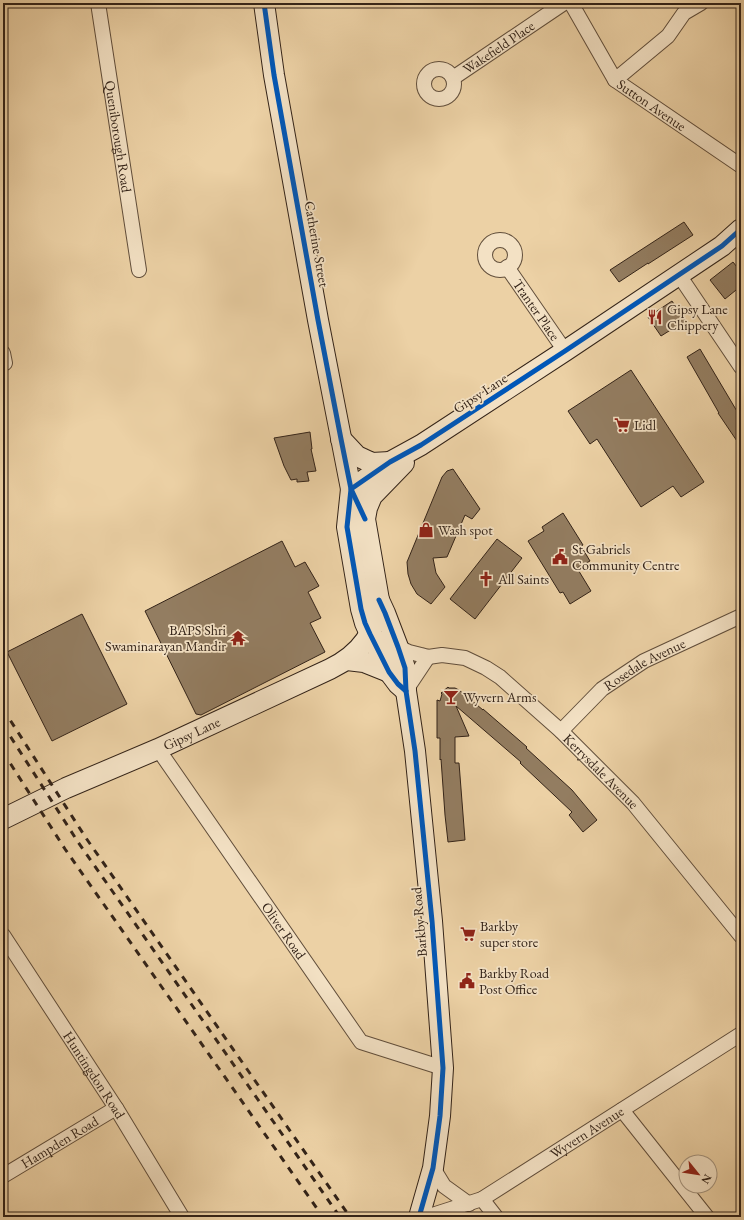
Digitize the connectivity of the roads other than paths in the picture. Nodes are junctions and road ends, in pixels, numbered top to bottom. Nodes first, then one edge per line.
1 (98, 3) edge
2 (264, 3) edge
3 (564, 3) edge
4 (571, 3) edge
5 (701, 3) edge
6 (453, 78) dead end
7 (615, 80) junction
8 (741, 166) edge
9 (741, 229) edge
10 (507, 267) dead end
11 (139, 270) dead end
12 (680, 275) junction
13 (566, 351) junction
14 (741, 367) edge
15 (341, 439) junction
16 (421, 445) junction
17 (390, 462) junction
18 (351, 489) junction
19 (365, 519) junction
20 (379, 600) junction
21 (741, 616) edge
22 (370, 634) junction
23 (398, 647) junction
24 (428, 657) junction
25 (347, 660) junction
26 (389, 672) junction
27 (406, 692) junction
28 (561, 731) junction
29 (158, 749) junction
30 (3, 819) edge
31 (3, 935) edge
32 (741, 936) edge
33 (741, 1034) edge
34 (443, 1068) junction
35 (116, 1108) junction
36 (622, 1110) junction
37 (433, 1168) junction
38 (3, 1176) edge
39 (475, 1202) junction
40 (182, 1217) edge
41 (419, 1217) edge
42 (426, 1217) edge
43 (496, 1217) edge
44 (707, 1217) edge

1 - 11 street, Queniborough Road
2 - 15 street, Catherine Street
3 - 6 street, Wakefield Place
4 - 7 street, Sutton Avenue
5 - 7 street
7 - 8 street, Sutton Avenue
9 - 12 street, Gipsy Lane
10 - 13 street, Tranter Place
12 - 13 street, Gipsy Lane
12 - 14 street
13 - 16 street, Gipsy Lane
15 - 17 street
15 - 18 street, Catherine Street
16 - 17 street, Gipsy Lane
16 - 19 street, Gipsy Lane
17 - 18 street, Gipsy Lane
18 - 19 street
18 - 22 street
19 - 20 street, Gipsy Lane
20 - 22 street, Gipsy Lane
20 - 23 street, Barkby Road
21 - 28 street, Rosedale Avenue
22 - 23 street, Kerrysdale Avenue
22 - 25 street, Gipsy Lane
22 - 26 street
23 - 24 street, Kerrysdale Avenue
23 - 27 street, Barkby Road
24 - 27 street
24 - 28 street, Kerrysdale Avenue
25 - 26 street
25 - 29 street, Gipsy Lane
26 - 27 street
27 - 34 street, Barkby Road
28 - 32 street, Kerrysdale Avenue
29 - 30 street, Gipsy Lane
29 - 34 street, Oliver Road
31 - 35 street, Huntingdon Road
33 - 36 street, Wyvern Avenue
34 - 37 street, Barkby Road
35 - 38 street, Hampden Road
35 - 40 street, Huntingdon Road
36 - 39 street, Wyvern Avenue
36 - 44 street
37 - 39 street
37 - 41 street, Barkby Road
39 - 42 street, Wyvern Avenue
39 - 43 street

